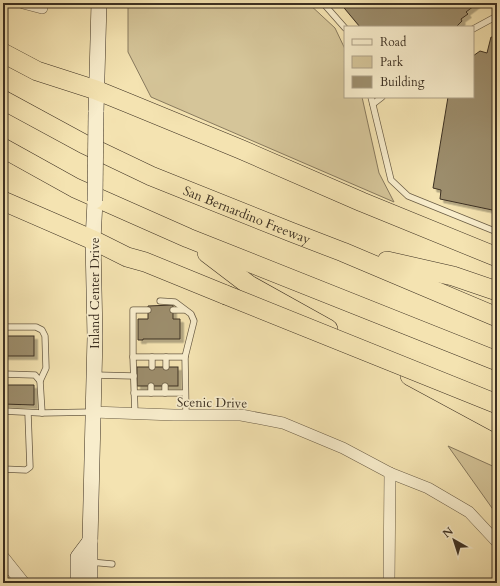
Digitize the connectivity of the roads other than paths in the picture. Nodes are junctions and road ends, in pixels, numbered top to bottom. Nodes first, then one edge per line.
1 (23, 3) edge
2 (99, 3) edge
3 (323, 3) edge
4 (42, 5) edge
5 (497, 16) edge
6 (344, 27) edge
7 (474, 28) edge
8 (3, 53) edge
9 (96, 90) junction
10 (371, 98) edge
11 (381, 98) edge
12 (3, 100) edge
13 (373, 104) junction
14 (3, 148) edge
15 (3, 201) edge
16 (94, 232) junction
17 (497, 232) edge
18 (188, 238) junction
19 (343, 252) junction
20 (497, 257) edge
21 (497, 291) edge
22 (160, 301) dead end
23 (148, 310) dead end
24 (173, 310) dead end
25 (185, 310) junction
26 (497, 317) edge
27 (3, 327) edge
28 (133, 357) junction
29 (152, 357) junction
30 (166, 357) junction
31 (185, 357) junction
32 (497, 361) edge
33 (152, 367) dead end
34 (166, 367) dead end
35 (3, 374) edge
36 (94, 375) junction
37 (134, 376) junction
38 (40, 381) junction
39 (151, 386) dead end
40 (165, 386) dead end
41 (134, 393) junction
42 (151, 393) junction
43 (165, 393) junction
44 (185, 393) junction
45 (497, 404) edge
46 (3, 411) edge
47 (93, 412) junction
48 (28, 413) junction
49 (42, 413) junction
50 (135, 414) junction
51 (186, 415) junction
52 (497, 423) edge
53 (3, 469) edge
54 (390, 473) junction
55 (90, 541) junction
56 (497, 542) edge
57 (3, 558) edge
58 (90, 562) junction
59 (112, 564) dead end
60 (23, 583) edge
61 (78, 583) edge
62 (90, 583) edge
63 (389, 583) edge

1 - 4 street
2 - 9 main road, Inland Center Drive
3 - 6 lane
5 - 7 lane
8 - 9 highway
9 - 16 main road, Inland Center Drive, bridge
9 - 20 highway
10 - 13 lane
11 - 13 lane
12 - 19 highway, San Bernardino Freeway
13 - 17 lane
14 - 18 highway
15 - 16 highway
16 - 36 main road, Inland Center Drive
16 - 45 highway, bridge
18 - 32 highway
18 - 52 highway
19 - 21 highway
19 - 26 highway, San Bernardino Freeway
22 - 25 lane
23 - 28 lane
24 - 25 lane
25 - 31 lane
27 - 38 lane
28 - 29 lane
28 - 37 lane
29 - 30 lane
29 - 33 lane
30 - 31 lane
30 - 34 lane
31 - 44 lane
35 - 38 lane
36 - 37 lane
36 - 47 main road, Inland Center Drive
37 - 41 lane
38 - 49 lane
39 - 42 lane
40 - 43 lane
41 - 42 lane
41 - 50 lane
42 - 43 lane
43 - 44 lane
44 - 51 lane
46 - 48 lane
47 - 49 lane
47 - 50 street, Scenic Drive
47 - 55 main road, Inland Center Drive
48 - 49 lane
48 - 53 lane
50 - 51 street, Scenic Drive
51 - 54 street, Scenic Drive
54 - 56 street, Scenic Drive
54 - 63 street
55 - 58 main road, Inland Center Drive
55 - 61 main road
57 - 60 street
58 - 59 lane
58 - 62 main road, Inland Center Drive

